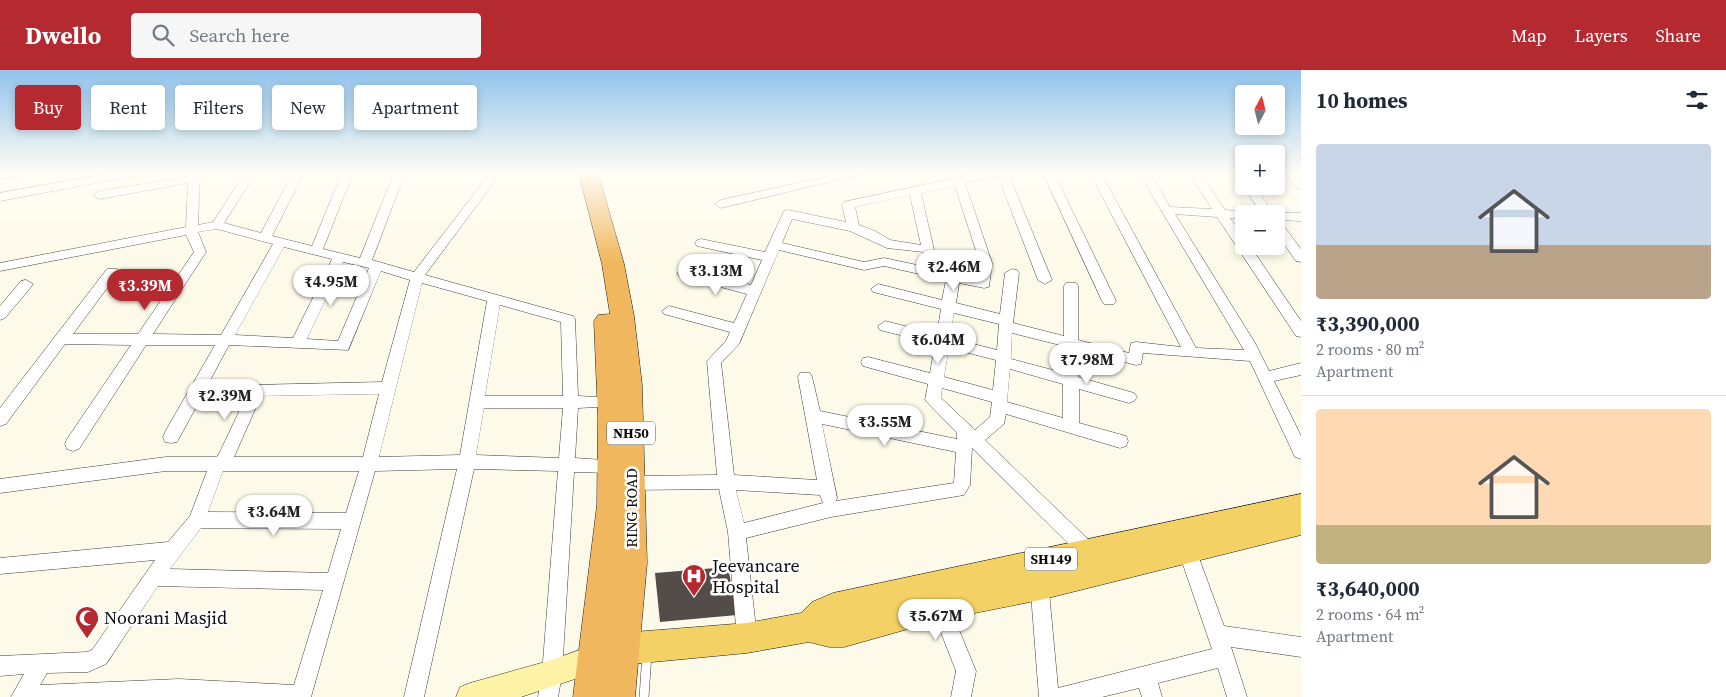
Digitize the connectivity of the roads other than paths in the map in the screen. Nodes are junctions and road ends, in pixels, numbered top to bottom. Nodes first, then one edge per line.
1 (193, 202) edge
2 (232, 202) edge
3 (284, 202) edge
4 (336, 202) edge
5 (391, 202) edge
6 (473, 202) edge
7 (584, 202) edge
8 (596, 202) edge
9 (729, 202) edge
10 (861, 202) edge
11 (917, 202) edge
12 (967, 202) edge
13 (1013, 202) edge
14 (1062, 202) edge
15 (1110, 202) edge
16 (1162, 202) edge
17 (1213, 202) edge
18 (721, 204) dead end
19 (1167, 210) junction
20 (1220, 213) junction
21 (1235, 214) edge
22 (1285, 217) edge
23 (1301, 218) edge
24 (217, 225) junction
25 (852, 227) junction
26 (192, 231) junction
27 (1285, 236) edge
28 (265, 238) junction
29 (280, 242) junction
30 (701, 243) dead end
31 (772, 251) junction
32 (316, 252) junction
33 (340, 257) junction
34 (1301, 258) edge
35 (371, 264) junction
36 (0, 266) edge
37 (112, 272) dead end
38 (684, 273) dead end
39 (1012, 273) dead end
40 (417, 276) junction
41 (953, 277) junction
42 (1045, 280) dead end
43 (26, 284) dead end
44 (1071, 286) dead end
45 (878, 289) dead end
46 (755, 291) junction
47 (494, 298) junction
48 (1109, 301) dead end
49 (947, 306) junction
50 (669, 311) dead end
51 (0, 315) edge
52 (1007, 323) junction
53 (885, 326) dead end
54 (739, 329) junction
55 (1301, 332) edge
56 (61, 339) junction
57 (143, 340) junction
58 (224, 340) junction
59 (943, 341) junction
60 (1072, 343) junction
61 (297, 344) junction
62 (1192, 353) junction
63 (1254, 356) junction
64 (1003, 360) junction
65 (868, 362) dead end
66 (1301, 369) edge
67 (804, 377) dead end
68 (1265, 377) junction
69 (935, 380) junction
70 (1072, 382) junction
71 (388, 388) junction
72 (256, 391) junction
73 (195, 392) junction
74 (1129, 397) dead end
75 (478, 402) junction
76 (571, 402) junction
77 (611, 402) junction
78 (1000, 402) junction
79 (812, 416) junction
80 (0, 420) edge
81 (1295, 424) edge
82 (1071, 427) junction
83 (171, 437) dead end
84 (967, 440) junction
85 (1120, 441) dead end
86 (73, 444) dead end
87 (1301, 452) edge
88 (467, 462) junction
89 (220, 463) junction
90 (368, 464) junction
91 (568, 466) junction
92 (612, 466) junction
93 (726, 482) junction
94 (632, 483) junction
95 (0, 486) edge
96 (827, 488) junction
97 (831, 509) junction
98 (197, 520) junction
99 (1301, 520) edge
100 (352, 521) junction
101 (737, 532) junction
102 (173, 550) junction
103 (1187, 550) junction
104 (1088, 551) junction
105 (0, 566) edge
106 (1039, 574) junction
107 (153, 577) junction
108 (334, 582) junction
109 (936, 595) junction
110 (1217, 634) junction
111 (747, 638) junction
112 (1301, 647) edge
113 (634, 648) junction
114 (1224, 656) junction
115 (593, 659) junction
116 (42, 663) junction
117 (0, 666) edge
118 (1146, 676) junction
119 (550, 685) edge
120 (301, 696) edge
121 (22, 697) edge
122 (414, 697) edge
123 (470, 697) edge
124 (590, 697) edge
125 (618, 697) edge
126 (644, 697) edge
127 (961, 697) edge
128 (1049, 697) edge
129 (1062, 697) edge
130 (1152, 697) edge
131 (1237, 697) edge

1 - 26 street
2 - 24 street
3 - 28 street
4 - 32 street
5 - 35 street
6 - 40 street
7 - 77 highway, RING ROAD / NH50
8 - 94 highway, RING ROAD / NH50
9 - 18 street
10 - 25 street
11 - 25 street
12 - 41 street
13 - 42 street
14 - 48 street
15 - 62 street
16 - 19 street
17 - 20 street
19 - 20 street
19 - 63 street
20 - 21 street
20 - 55 street
22 - 23 street
24 - 26 street
24 - 28 street
25 - 31 street
26 - 36 street
26 - 57 street
27 - 34 street
28 - 29 street
29 - 32 street
29 - 58 street
30 - 31 street
31 - 41 street
31 - 46 street
32 - 33 street
33 - 35 street
33 - 61 street
35 - 40 street
35 - 61 street
37 - 56 street
38 - 46 street
39 - 52 street
40 - 47 street
40 - 71 street
41 - 49 street
43 - 51 street
44 - 60 street
45 - 49 street
46 - 54 street
47 - 75 street
47 - 76 street
49 - 52 street
49 - 59 street
50 - 54 street
52 - 60 street
52 - 64 street
53 - 59 street
54 - 93 street
56 - 57 street
56 - 80 street
57 - 58 street
57 - 86 street
58 - 61 street
58 - 73 street
59 - 64 street
59 - 69 street
60 - 62 street
60 - 70 street
62 - 63 street
63 - 68 street
64 - 70 street
64 - 78 street
65 - 69 street
66 - 68 street
67 - 79 street
68 - 81 street
69 - 78 street
69 - 84 street
70 - 74 street
70 - 82 street
71 - 72 street
71 - 90 street
72 - 73 street
72 - 89 street
73 - 83 street
75 - 76 street
75 - 88 street
76 - 77 street
76 - 91 street
77 - 92 highway, RING ROAD / NH50
78 - 82 street
78 - 84 street
79 - 84 street
79 - 96 street
81 - 87 street
82 - 85 street
84 - 97 street
84 - 104 street
88 - 90 street
88 - 91 street
88 - 122 street
89 - 90 street
89 - 95 street
89 - 98 street
90 - 100 street
91 - 92 street
91 - 119 street
92 - 115 highway, RING ROAD / NH50
93 - 94 street
93 - 96 street
93 - 101 street
94 - 113 highway, RING ROAD / NH50
96 - 97 street
97 - 101 street
98 - 100 street
98 - 102 street
99 - 103 main road, SH149
99 - 104 main road, SH149
100 - 108 street
101 - 111 street
102 - 105 street
102 - 107 street
103 - 106 main road, SH149
103 - 110 street
104 - 106 main road, SH149
106 - 109 main road, SH149
106 - 128 street
107 - 108 street
107 - 116 street
108 - 120 street
109 - 111 main road, SH149
109 - 127 street
110 - 112 street
110 - 114 street
111 - 113 main road, SH149
113 - 115 main road, SH149
113 - 125 highway, RING ROAD / NH50
113 - 126 lane
114 - 118 street
114 - 131 street
115 - 119 main road
115 - 124 highway, RING ROAD / NH50
116 - 117 street
116 - 121 street
118 - 129 street
118 - 130 street
119 - 123 main road
120 - 121 street

